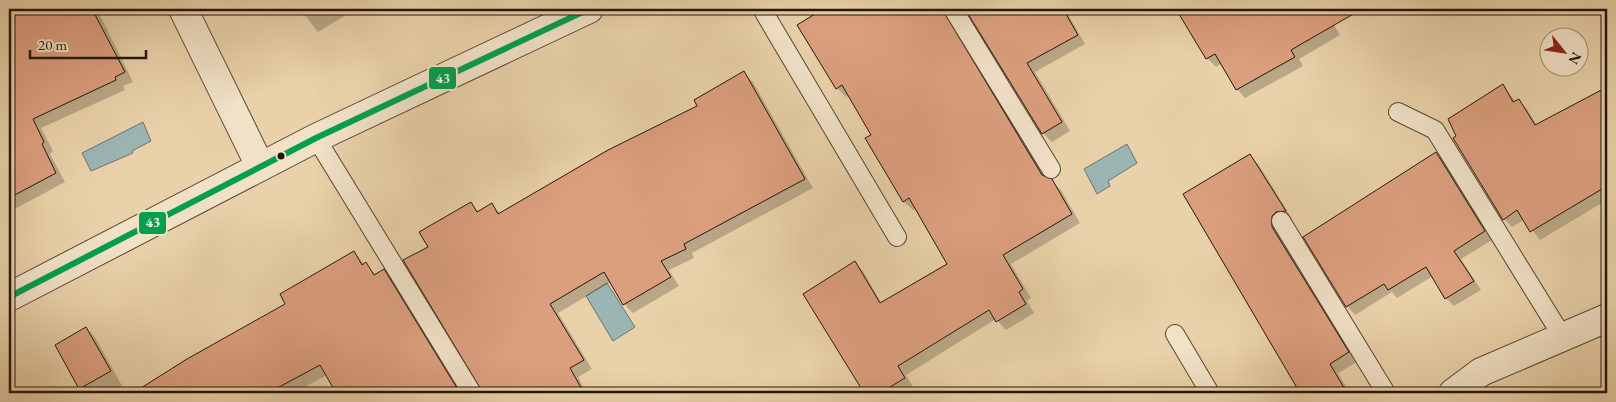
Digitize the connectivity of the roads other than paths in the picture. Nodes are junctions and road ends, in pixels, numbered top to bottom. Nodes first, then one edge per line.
1 (182, 9) edge
2 (589, 9) edge
3 (762, 9) edge
4 (953, 9) edge
5 (1398, 112) dead end
6 (316, 138) junction
7 (260, 166) junction
8 (1051, 169) dead end
9 (1281, 221) dead end
10 (897, 237) dead end
11 (9, 296) edge
12 (1607, 318) edge
13 (1175, 334) dead end
14 (1562, 336) junction
15 (472, 393) edge
16 (1210, 393) edge
17 (1386, 393) edge
18 (1453, 393) edge

1 - 7 street
2 - 6 street
3 - 10 lane
4 - 8 lane
5 - 14 lane
6 - 7 street
6 - 15 lane
7 - 11 street
9 - 17 lane
12 - 14 street
13 - 16 lane
14 - 18 street

